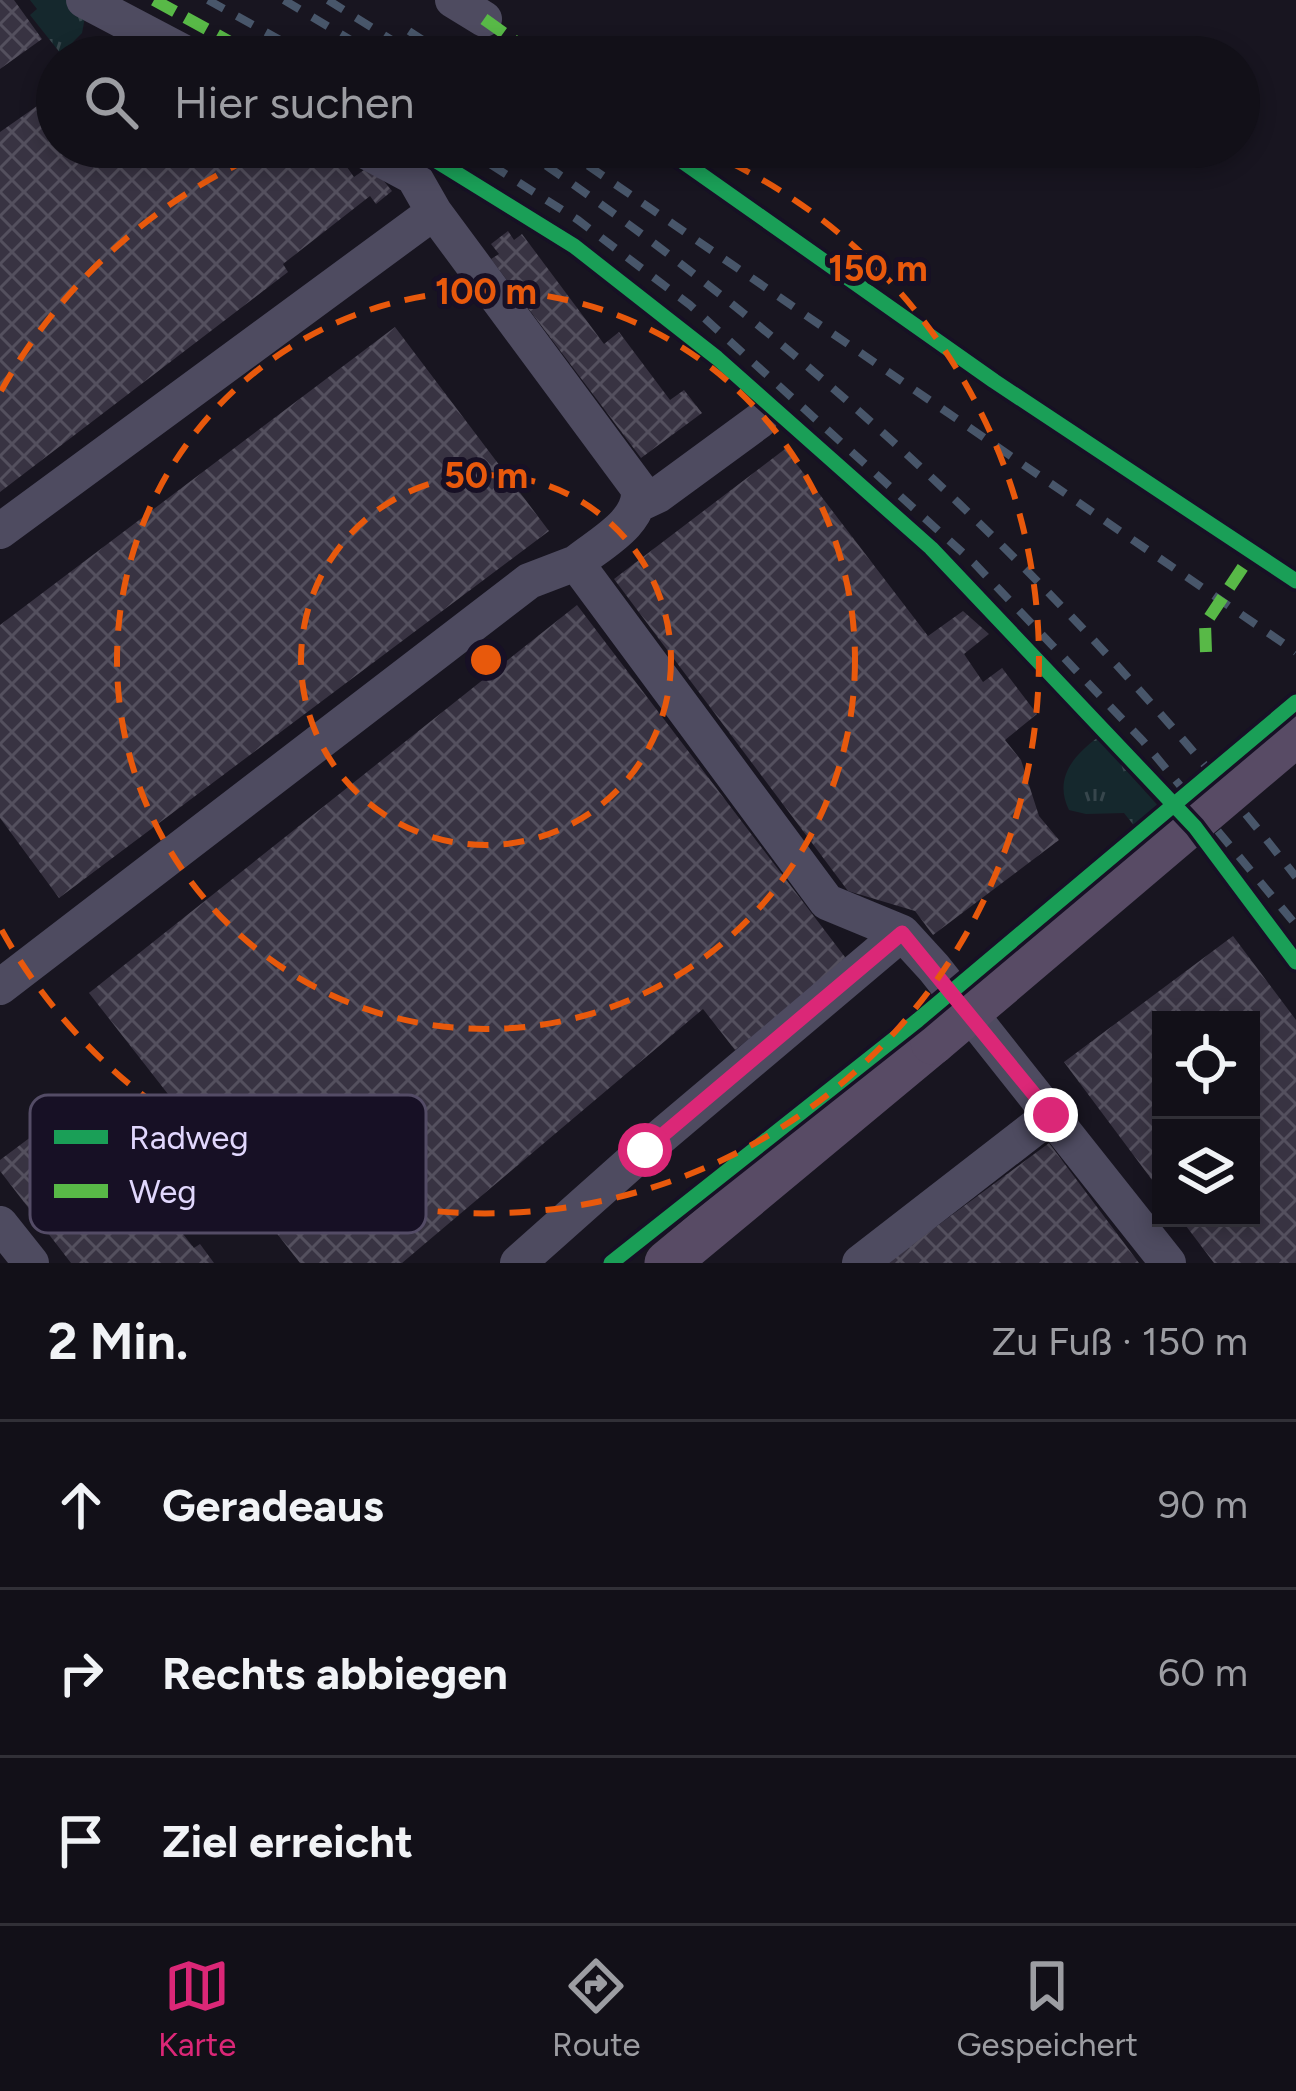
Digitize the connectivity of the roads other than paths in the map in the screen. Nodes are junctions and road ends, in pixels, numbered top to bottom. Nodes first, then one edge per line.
1 (85, 0) edge
2 (452, 0) edge
3 (484, 19) dead end
4 (153, 36) edge
5 (397, 168) edge
6 (434, 212) junction
7 (759, 421) dead end
8 (640, 502) junction
9 (0, 531) edge
10 (576, 563) junction
11 (1296, 734) edge
12 (902, 933) junction
13 (0, 987) edge
14 (1051, 1115) junction
15 (0, 1224) edge
16 (31, 1263) edge
17 (518, 1263) edge
18 (667, 1263) edge
19 (860, 1263) edge
20 (1168, 1263) edge

1 - 4 street
2 - 3 street
5 - 6 street
6 - 8 street
6 - 9 street
7 - 8 street
8 - 10 street
10 - 12 street
10 - 13 street
11 - 18 main road, bridge
12 - 14 street
12 - 17 street
14 - 19 street
14 - 20 street
15 - 16 street

